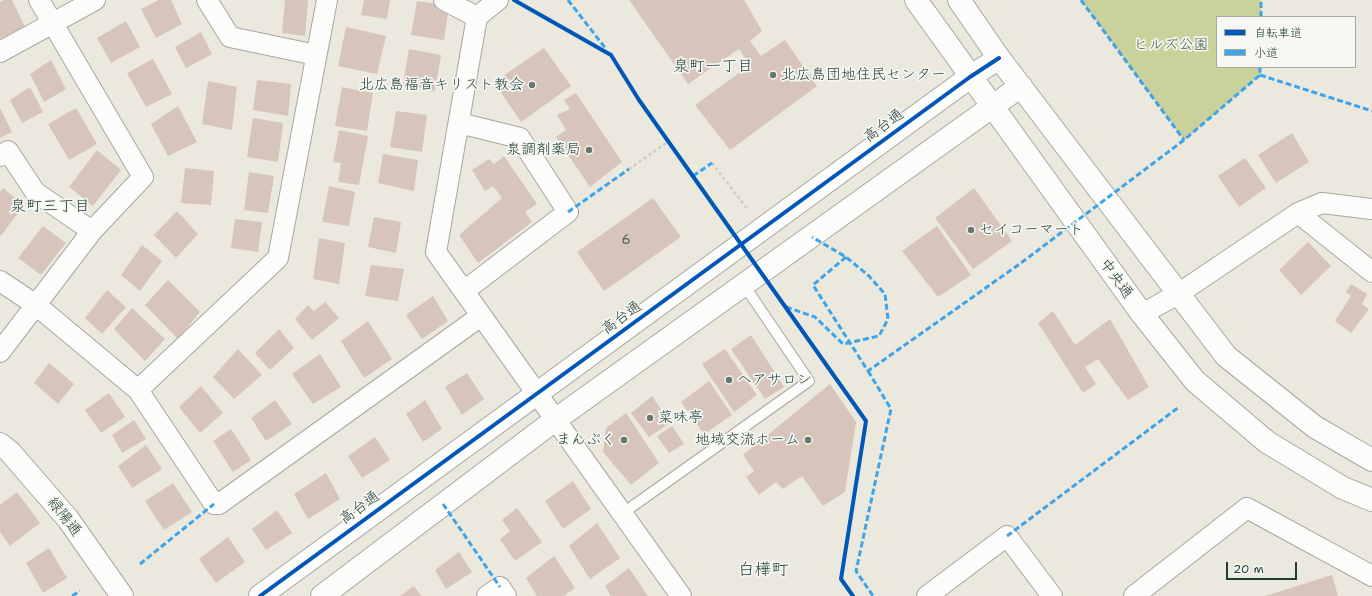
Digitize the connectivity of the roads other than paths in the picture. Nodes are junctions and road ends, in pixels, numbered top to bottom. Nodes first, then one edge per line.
1 (39, 0) edge
2 (95, 0) edge
3 (207, 0) edge
4 (327, 0) edge
5 (444, 0) edge
6 (498, 0) edge
7 (916, 0) edge
8 (958, 0) edge
9 (477, 17) junction
10 (52, 22) junction
11 (0, 52) edge
12 (316, 55) junction
13 (999, 58) junction
14 (970, 77) junction
15 (1021, 86) junction
16 (991, 106) junction
17 (459, 123) junction
18 (0, 156) edge
19 (1372, 209) edge
20 (1298, 213) junction
21 (92, 231) junction
22 (1372, 272) edge
23 (0, 281) edge
24 (744, 285) junction
25 (464, 291) junction
26 (1178, 294) junction
27 (36, 305) junction
28 (1142, 314) junction
29 (482, 316) junction
30 (0, 352) edge
31 (138, 390) junction
32 (537, 395) junction
33 (555, 420) junction
34 (0, 444) edge
35 (1372, 460) edge
36 (1372, 500) edge
37 (623, 513) junction
38 (1372, 576) edge
39 (122, 596) edge
40 (260, 596) edge
41 (322, 596) edge
42 (486, 596) edge
43 (506, 596) edge
44 (681, 596) edge
45 (927, 596) edge
46 (1052, 596) edge
47 (1134, 596) edge

1 - 10 street
2 - 10 street
3 - 12 street
4 - 12 street
5 - 9 street
6 - 9 street
7 - 14 street, 中央通
8 - 13 street
9 - 17 street
10 - 11 street
10 - 21 street
12 - 31 street
13 - 14 street, 高台通
13 - 15 street
14 - 16 street, 中央通
14 - 32 street, 高台通
15 - 16 street
15 - 26 street
16 - 24 street
16 - 28 street, 中央通
17 - 25 street
17 - 25 street
18 - 21 street
19 - 20 street
20 - 22 street
20 - 26 street
21 - 27 street
23 - 27 street
24 - 33 street
24 - 37 lane
25 - 29 street
26 - 28 street
26 - 35 street
27 - 30 street
27 - 31 street
28 - 36 street, 中央通
29 - 31 street
29 - 32 street
32 - 33 street
32 - 40 street, 高台通
33 - 37 street
33 - 41 street
34 - 39 street, 緑陽通
37 - 44 street
38 - 47 street
42 - 43 street
45 - 46 street

